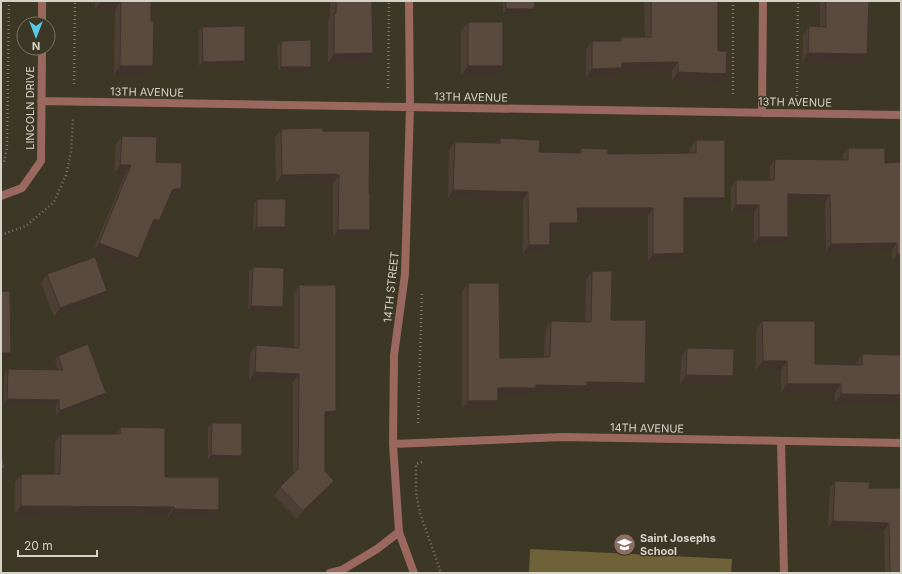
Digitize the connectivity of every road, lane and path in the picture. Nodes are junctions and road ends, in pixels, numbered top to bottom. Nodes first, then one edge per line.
1 (9, 1) edge
2 (42, 1) edge
3 (74, 1) edge
4 (409, 1) edge
5 (733, 1) edge
6 (763, 1) edge
7 (798, 1) edge
8 (42, 16) edge
9 (42, 56) edge
10 (74, 87) dead end
11 (732, 97) dead end
12 (797, 99) dead end
13 (41, 101) junction
14 (410, 107) junction
15 (762, 112) junction
16 (901, 115) edge
17 (74, 117) dead end
18 (1, 164) edge
19 (1, 196) edge
20 (1, 235) edge
21 (422, 289) dead end
22 (418, 423) dead end
23 (781, 441) junction
24 (901, 443) edge
25 (393, 444) junction
26 (420, 513) dead end
27 (399, 532) junction
28 (330, 573) edge
29 (414, 573) edge
30 (441, 573) edge
31 (784, 573) edge

1 - 18 path
2 - 8 street
3 - 10 path
4 - 14 street, 14TH STREET
5 - 11 path
6 - 15 street
7 - 12 path
9 - 13 street, LINCOLN DRIVE
13 - 14 street, 13TH AVENUE
13 - 19 street, LINCOLN DRIVE
14 - 15 street, 13TH AVENUE
14 - 25 street, 14TH STREET
15 - 16 street, 13TH AVENUE
17 - 20 path
21 - 22 path
23 - 24 street, 14TH AVENUE
23 - 25 street, 14TH AVENUE
23 - 31 street
25 - 27 street, 14TH STREET
26 - 30 path
27 - 28 street
27 - 29 street, 14TH STREET

